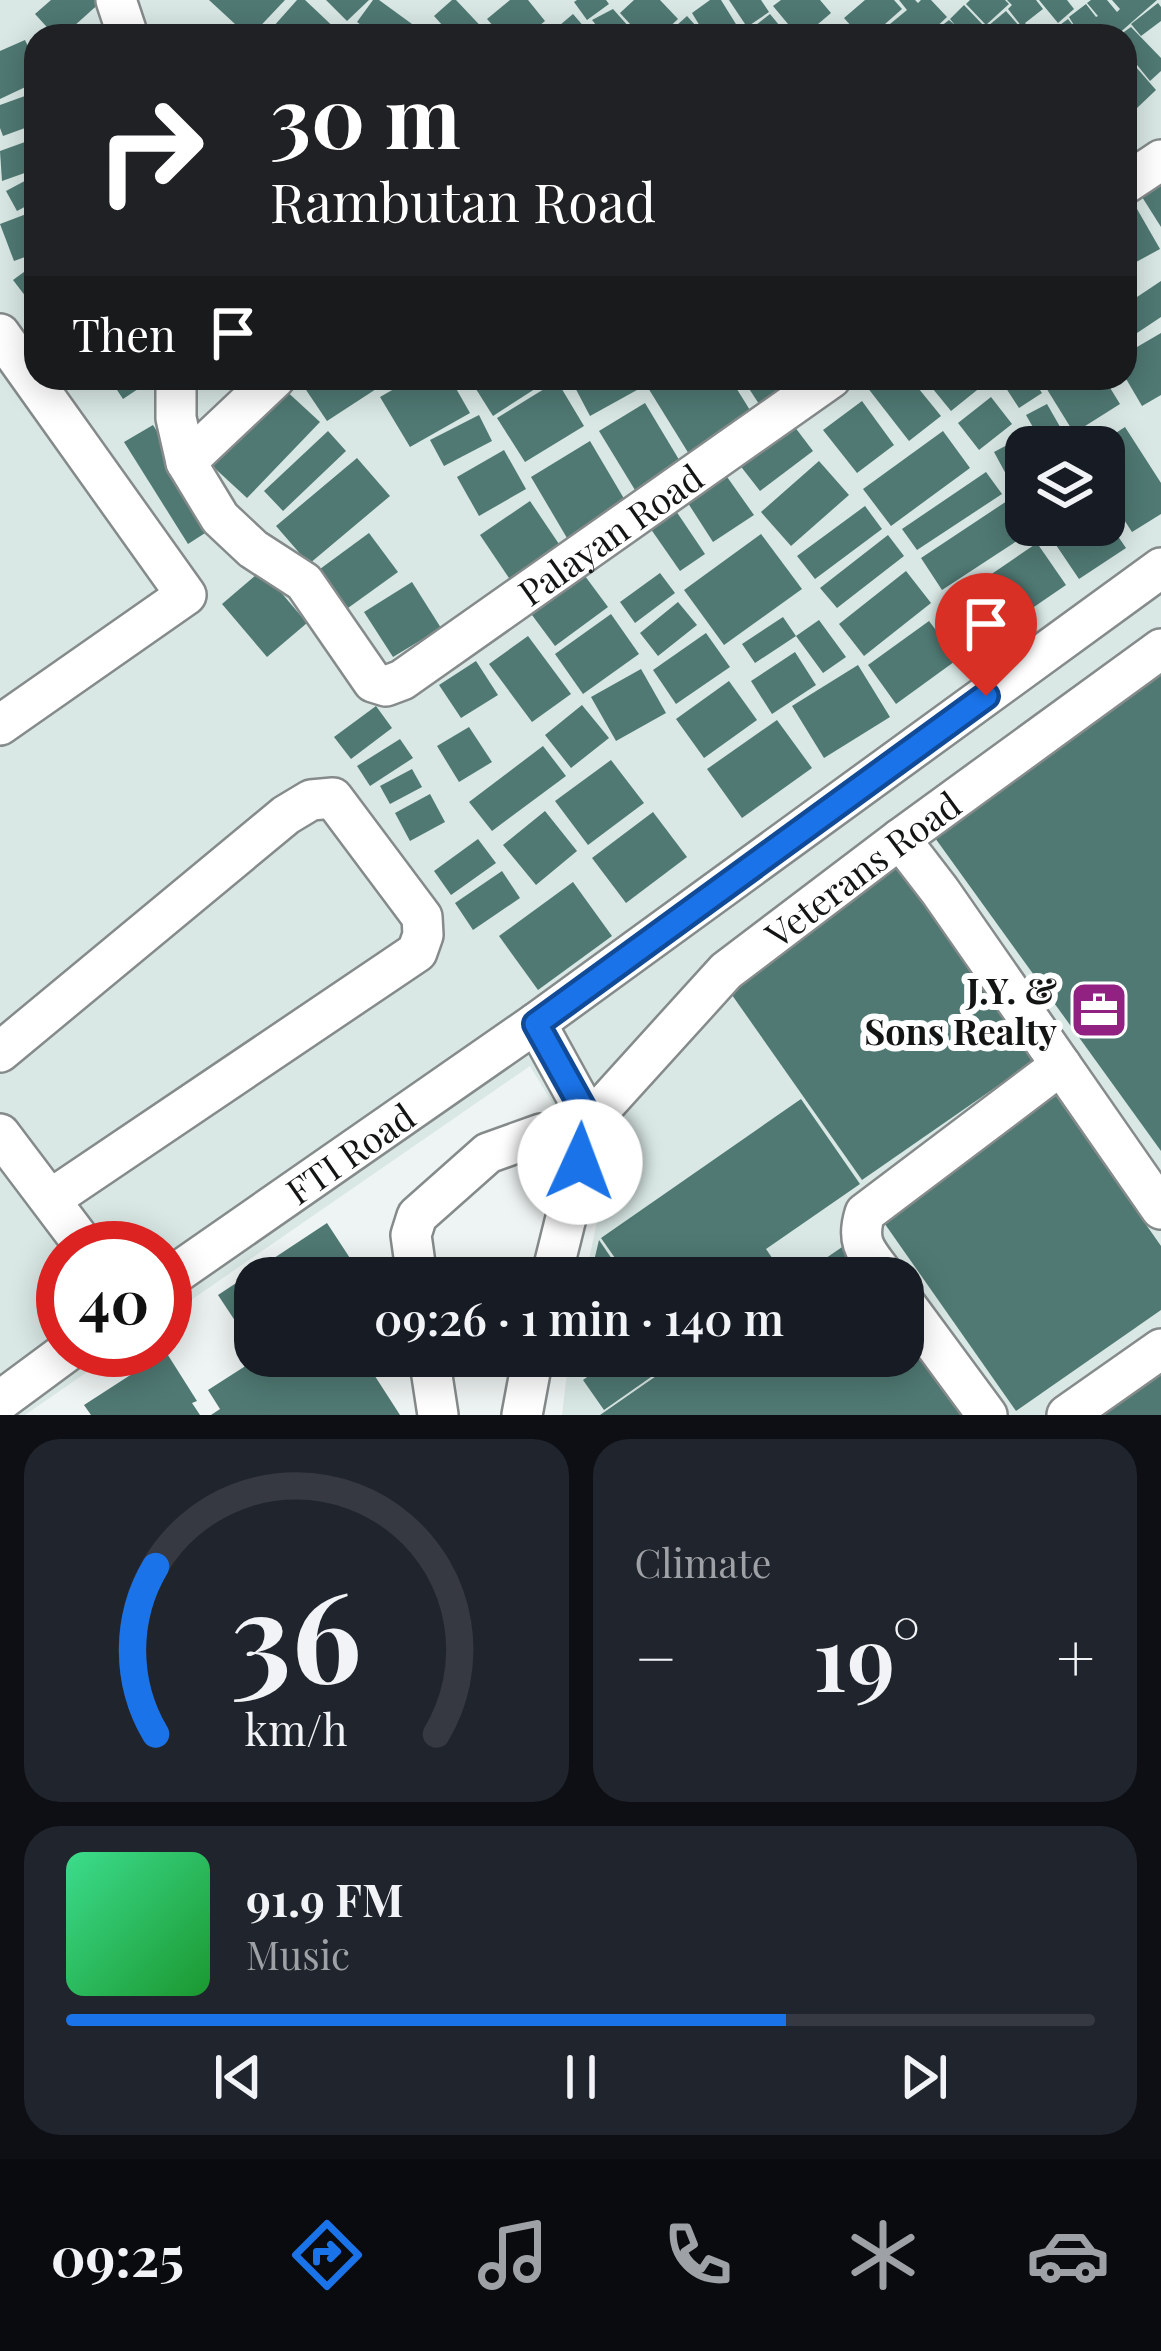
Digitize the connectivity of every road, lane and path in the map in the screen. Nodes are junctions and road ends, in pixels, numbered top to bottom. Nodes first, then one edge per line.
1 (0, 334) edge
2 (24, 368) edge
3 (40, 390) edge
4 (176, 390) edge
5 (262, 390) edge
6 (814, 390) edge
7 (186, 462) junction
8 (1161, 568) edge
9 (1161, 649) edge
10 (0, 725) edge
11 (901, 839) junction
12 (536, 1024) junction
13 (0, 1052) edge
14 (1061, 1065) junction
15 (590, 1121) junction
16 (0, 1134) edge
17 (51, 1199) junction
18 (1161, 1209) edge
19 (67, 1221) edge
20 (414, 1257) edge
21 (556, 1257) edge
22 (871, 1257) edge
23 (192, 1262) edge
24 (924, 1329) edge
25 (1161, 1349) edge
26 (36, 1374) edge
27 (432, 1377) edge
28 (529, 1377) edge
29 (0, 1401) edge
30 (438, 1415) edge
31 (522, 1415) edge
32 (987, 1415) edge
33 (1067, 1415) edge

1 - 2 street
3 - 10 street
4 - 7 street
5 - 7 street
6 - 7 street, Palayan Road
8 - 12 street, FTI Road
9 - 11 street, Veterans Road
11 - 14 street
11 - 15 street, Veterans Road
12 - 15 street
12 - 23 street, FTI Road
13 - 17 street
14 - 18 street
14 - 22 street
15 - 20 street
15 - 21 street, Veterans Road
16 - 17 street
17 - 19 street
24 - 32 street
25 - 33 street
26 - 29 street
27 - 30 street
28 - 31 street

